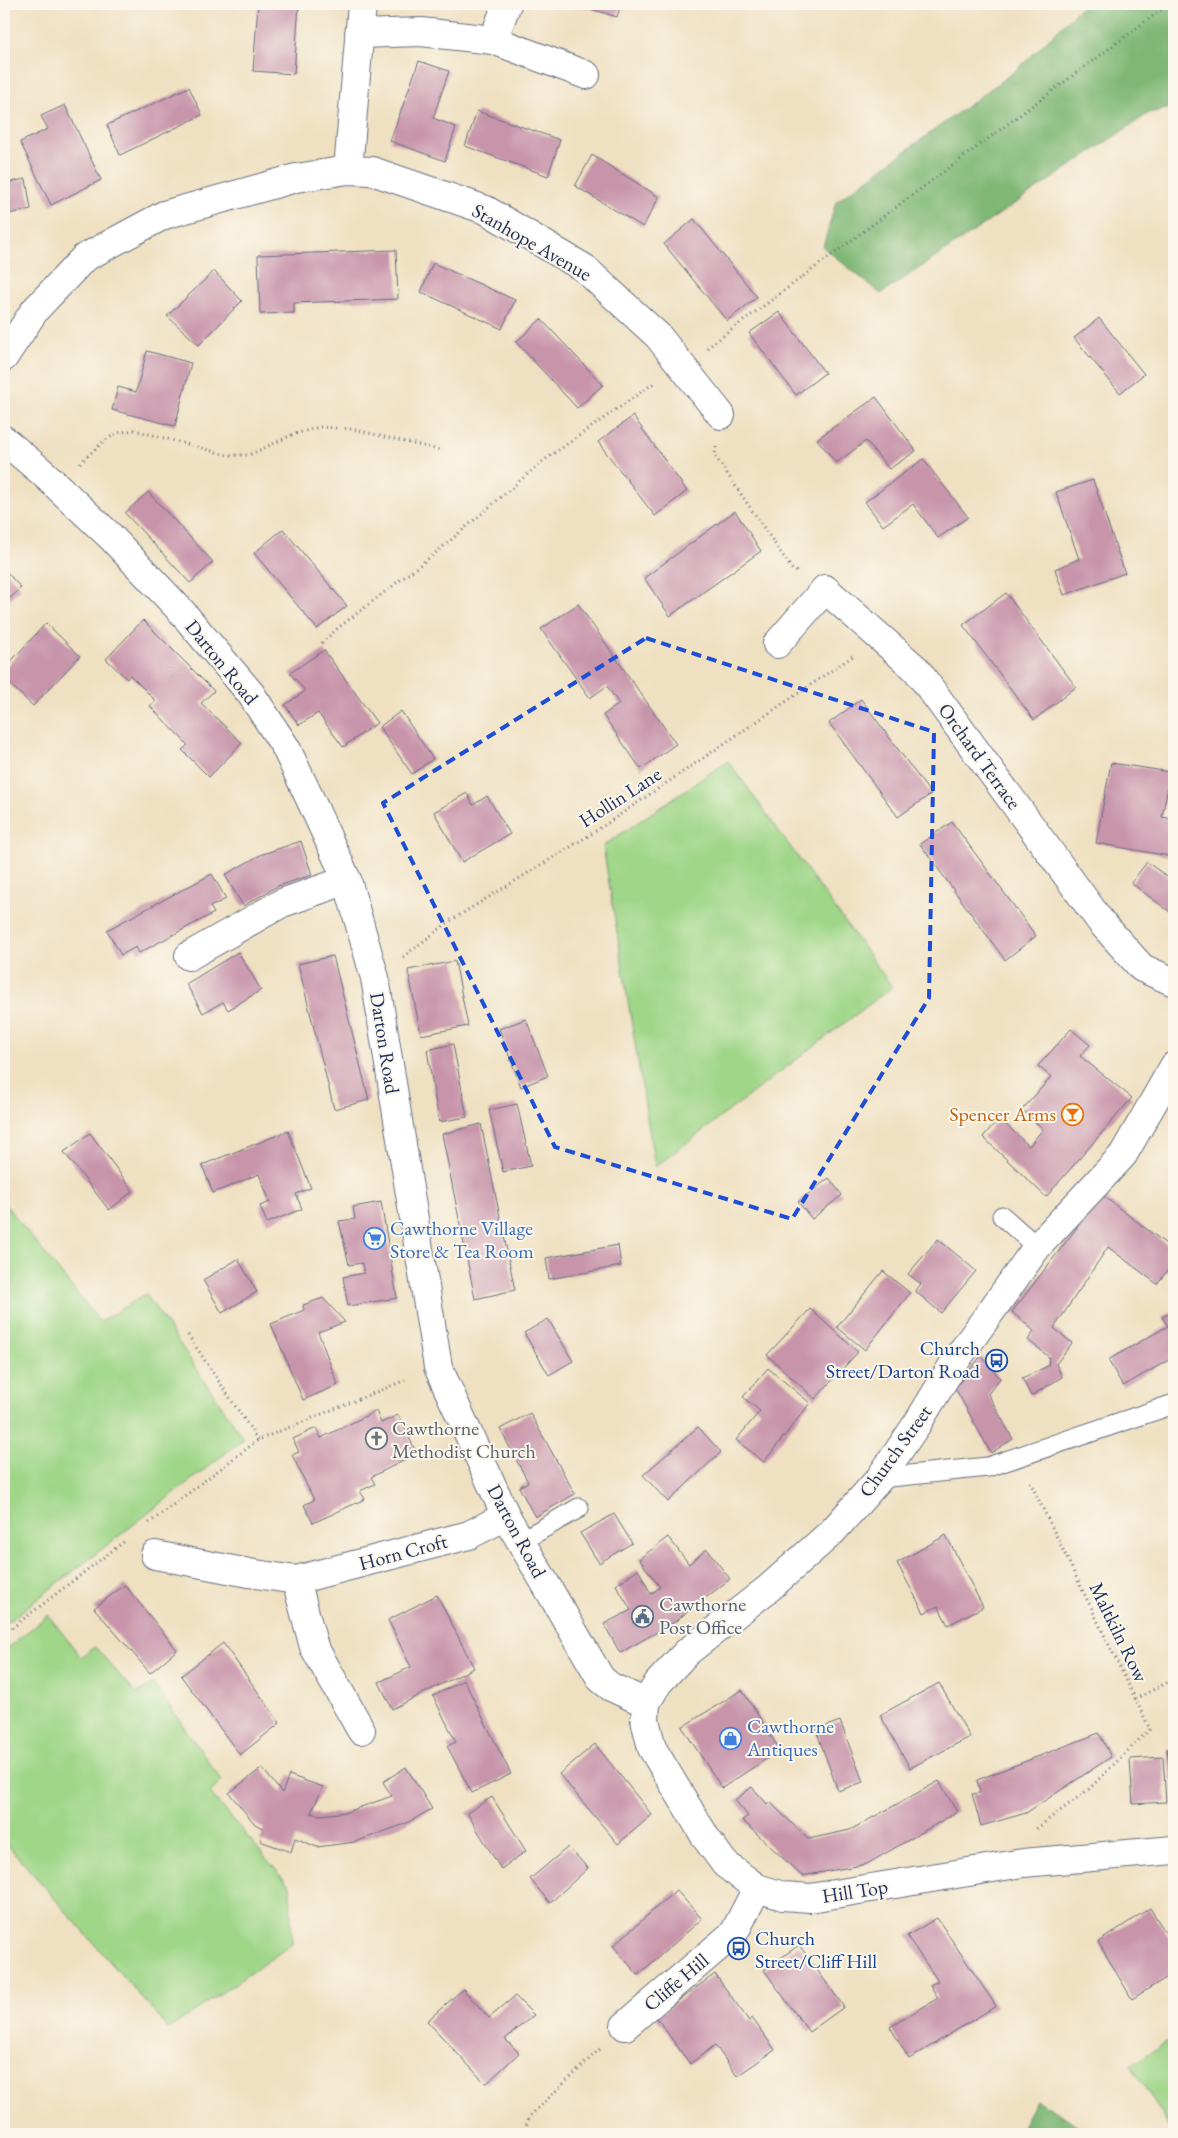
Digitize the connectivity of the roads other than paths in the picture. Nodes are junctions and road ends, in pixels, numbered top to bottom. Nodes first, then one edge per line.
1 (362, 4) edge
2 (507, 4) edge
3 (359, 34) junction
4 (493, 40) junction
5 (586, 75) dead end
6 (348, 170) junction
7 (4, 357) edge
8 (721, 415) road end
9 (4, 440) edge
10 (777, 644) dead end
11 (347, 880) junction
12 (189, 956) dead end
13 (1174, 982) edge
14 (1174, 1066) edge
15 (1002, 1216) dead end
16 (1037, 1246) junction
17 (1174, 1404) edge
18 (880, 1478) junction
19 (579, 1508) dead end
20 (506, 1516) junction
21 (520, 1541) junction
22 (155, 1554) dead end
23 (296, 1580) junction
24 (646, 1704) junction
25 (361, 1730) dead end
26 (1174, 1850) edge
27 (758, 1888) junction
28 (625, 2026) road end

1 - 3 street
2 - 4 street
3 - 4 street
3 - 6 street
4 - 5 street
6 - 7 street, Stanhope Avenue
6 - 8 street, Stanhope Avenue
9 - 11 street, Darton Road
10 - 13 street, Orchard Terrace
11 - 12 street
11 - 20 street, Darton Road
14 - 16 street, Church Street
15 - 16 lane
16 - 18 street, Church Street
17 - 18 lane
18 - 24 street, Church Street
19 - 21 lane
20 - 21 street, Darton Road
20 - 23 street, Horn Croft
21 - 24 street, Darton Road
22 - 23 street, Horn Croft
23 - 25 street
24 - 27 street, Hill Top
26 - 27 street, Hill Top
27 - 28 street, Cliffe Hill

